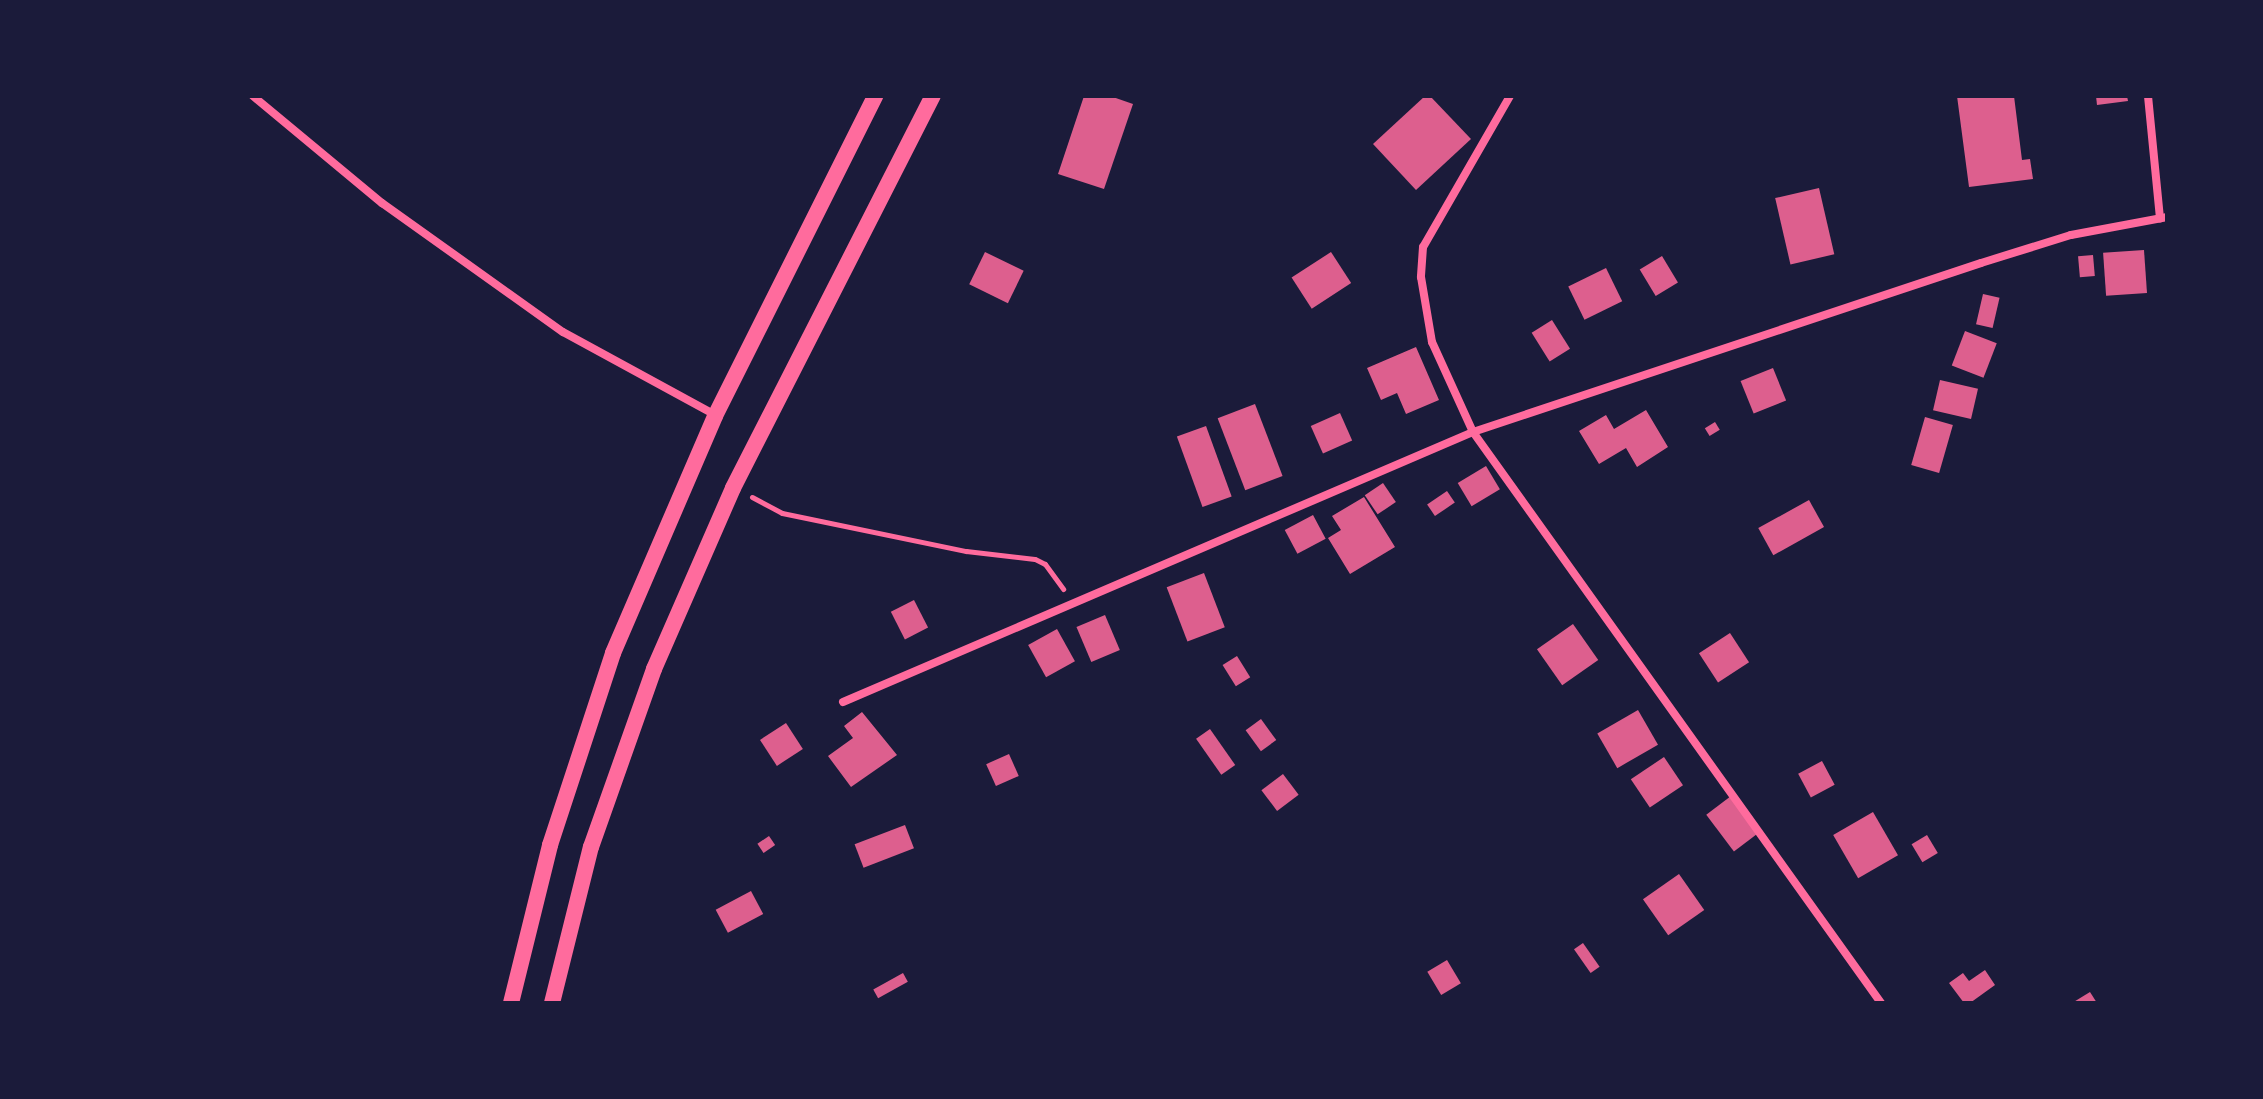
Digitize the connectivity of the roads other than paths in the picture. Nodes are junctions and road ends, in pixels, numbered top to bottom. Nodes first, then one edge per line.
1 (253, 96) edge
2 (875, 96) edge
3 (933, 96) edge
4 (1510, 96) edge
5 (2148, 96) edge
6 (2164, 218) edge
7 (715, 416) junction
8 (1473, 432) junction
9 (843, 702) dead end
10 (511, 1003) edge
11 (552, 1003) edge
12 (1881, 1003) edge

1 - 7 street
2 - 7 main road
3 - 11 main road
4 - 8 street
5 - 6 street
6 - 8 street
7 - 10 main road
8 - 9 street
8 - 12 street

